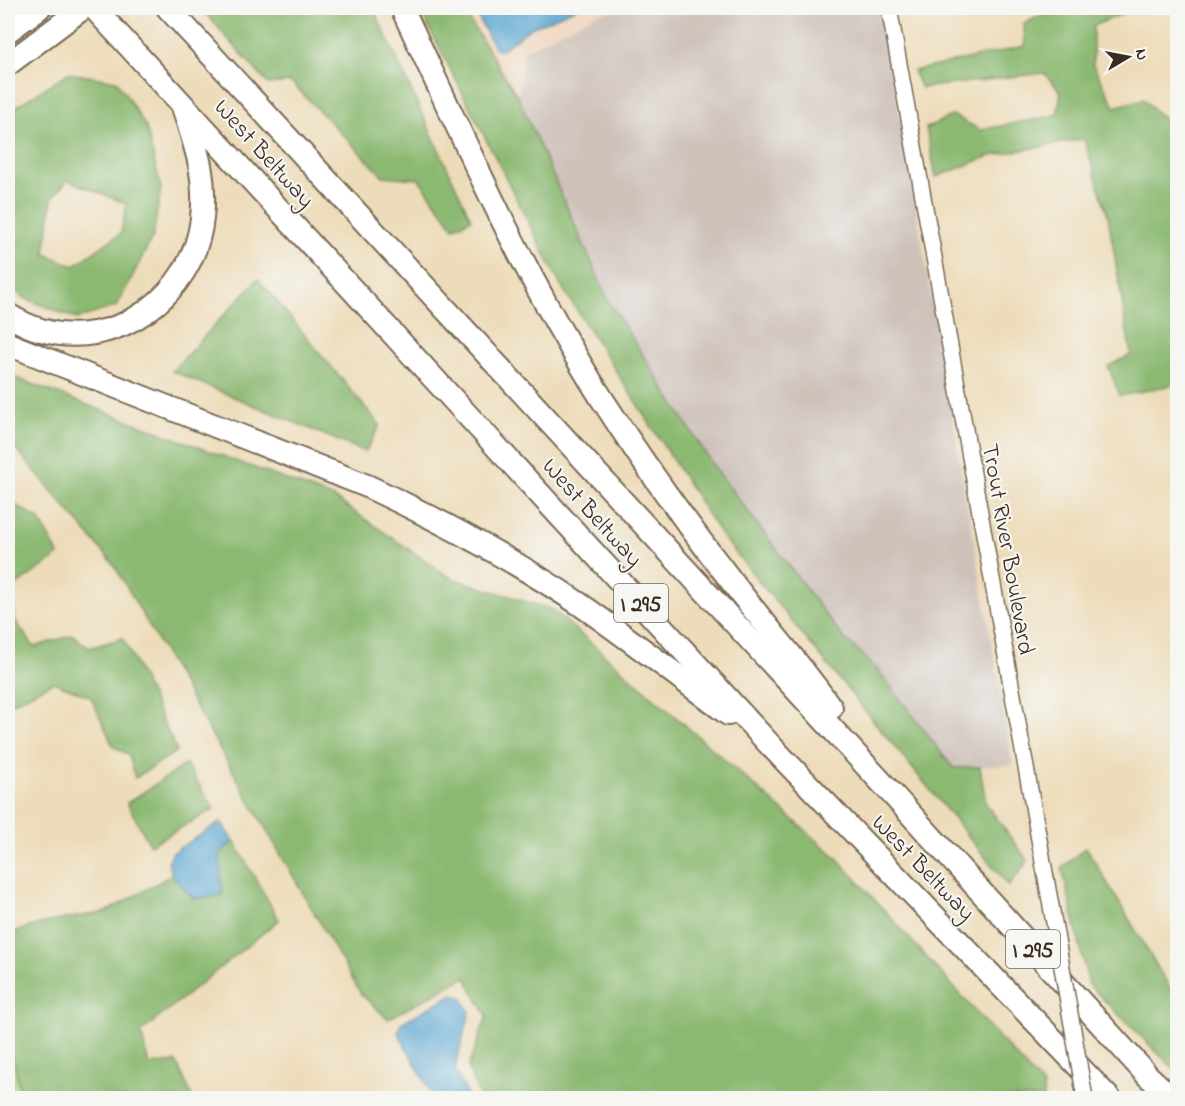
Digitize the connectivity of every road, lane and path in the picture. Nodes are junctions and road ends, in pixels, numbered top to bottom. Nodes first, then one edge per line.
1 (39, 8) edge
2 (82, 8) edge
3 (94, 8) edge
4 (402, 8) edge
5 (889, 8) edge
6 (172, 11) edge
7 (8, 32) edge
8 (8, 64) edge
9 (180, 100) junction
10 (8, 315) edge
11 (8, 344) edge
12 (771, 746) junction
13 (896, 797) junction
14 (1085, 1098) edge
15 (1109, 1098) edge
16 (1172, 1098) edge

1 - 7 highway
2 - 8 highway
3 - 9 highway, West Beltway / I 295
4 - 13 highway
5 - 14 street, Trout River Boulevard, bridge
6 - 13 highway, West Beltway / I 295
9 - 10 highway
9 - 12 highway, West Beltway / I 295
11 - 12 highway
12 - 15 highway, West Beltway / I 295
13 - 16 highway, West Beltway / I 295

